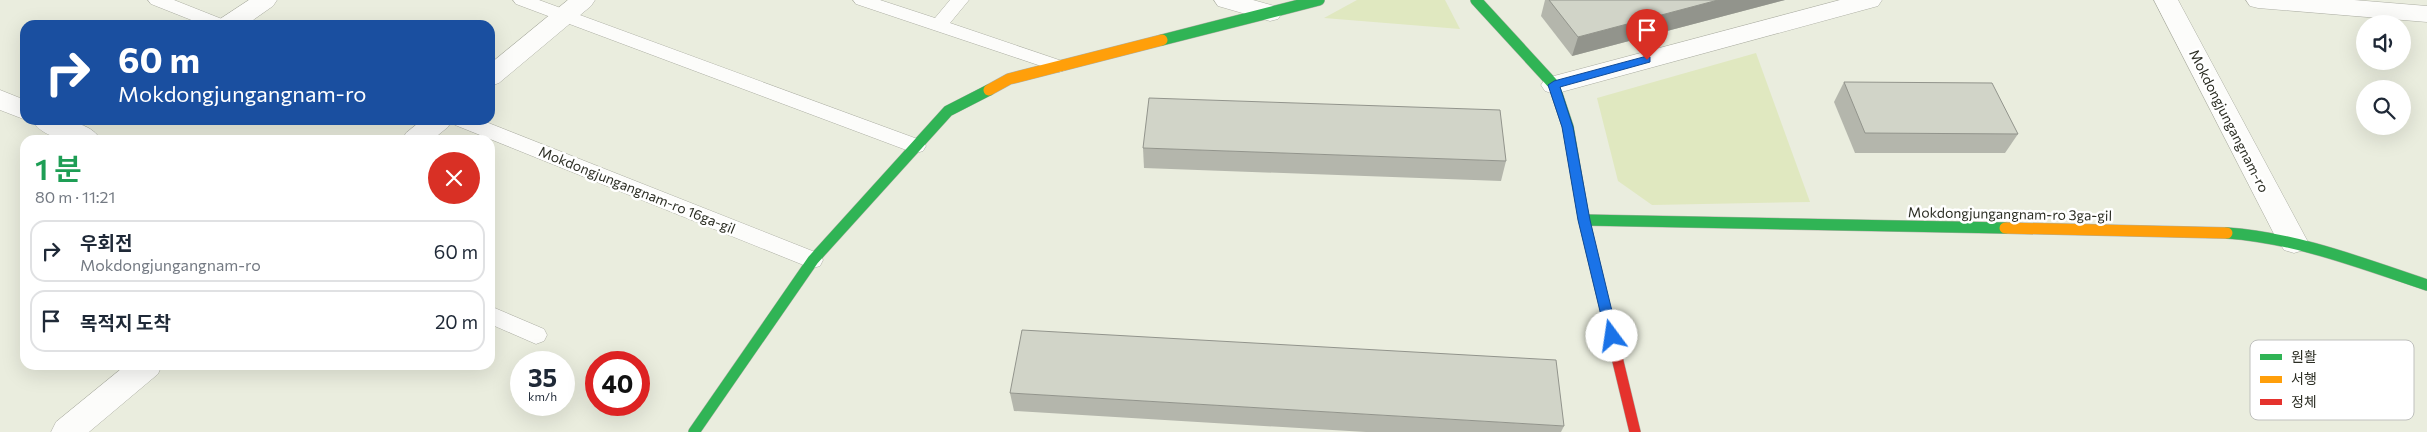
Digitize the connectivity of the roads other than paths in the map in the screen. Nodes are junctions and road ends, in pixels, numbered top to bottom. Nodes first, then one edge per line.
1 (158, 0) edge
2 (265, 0) edge
3 (522, 0) edge
4 (583, 0) edge
5 (862, 0) edge
6 (960, 0) edge
7 (1226, 0) edge
8 (1319, 0) edge
9 (1476, 0) edge
10 (1870, 0) edge
11 (2166, 0) edge
12 (2258, 0) edge
13 (1270, 13) junction
14 (2427, 14) edge
15 (564, 16) junction
16 (208, 20) edge
17 (237, 20) edge
18 (939, 25) junction
19 (1059, 66) junction
20 (495, 73) edge
21 (1554, 85) junction
22 (0, 99) edge
23 (20, 109) edge
24 (64, 125) edge
25 (433, 125) edge
26 (475, 125) edge
27 (86, 131) edge
28 (421, 135) edge
29 (916, 146) junction
30 (1584, 220) junction
31 (2294, 242) junction
32 (813, 260) junction
33 (2427, 285) edge
34 (495, 317) edge
35 (536, 335) dead end
36 (141, 370) edge
37 (67, 432) edge
38 (694, 432) edge
39 (1635, 432) edge

1 - 16 lane
2 - 17 street
3 - 15 lane
4 - 15 street
5 - 18 lane
6 - 18 lane
7 - 13 street
8 - 13 street
9 - 21 street
10 - 21 street
11 - 31 street, Mokdongjungangnam-ro
12 - 14 street
13 - 19 street
15 - 20 street
15 - 29 lane
18 - 19 lane
19 - 29 street
21 - 30 street
22 - 23 street
24 - 27 street
25 - 28 street
26 - 32 lane, Mokdongjungangnam-ro 16ga-gil
29 - 32 street
30 - 31 street, Mokdongjungangnam-ro 3ga-gil
30 - 39 street
31 - 33 street, Mokdongjungangnam-ro 3ga-gil
32 - 38 street
34 - 35 lane
36 - 37 street

